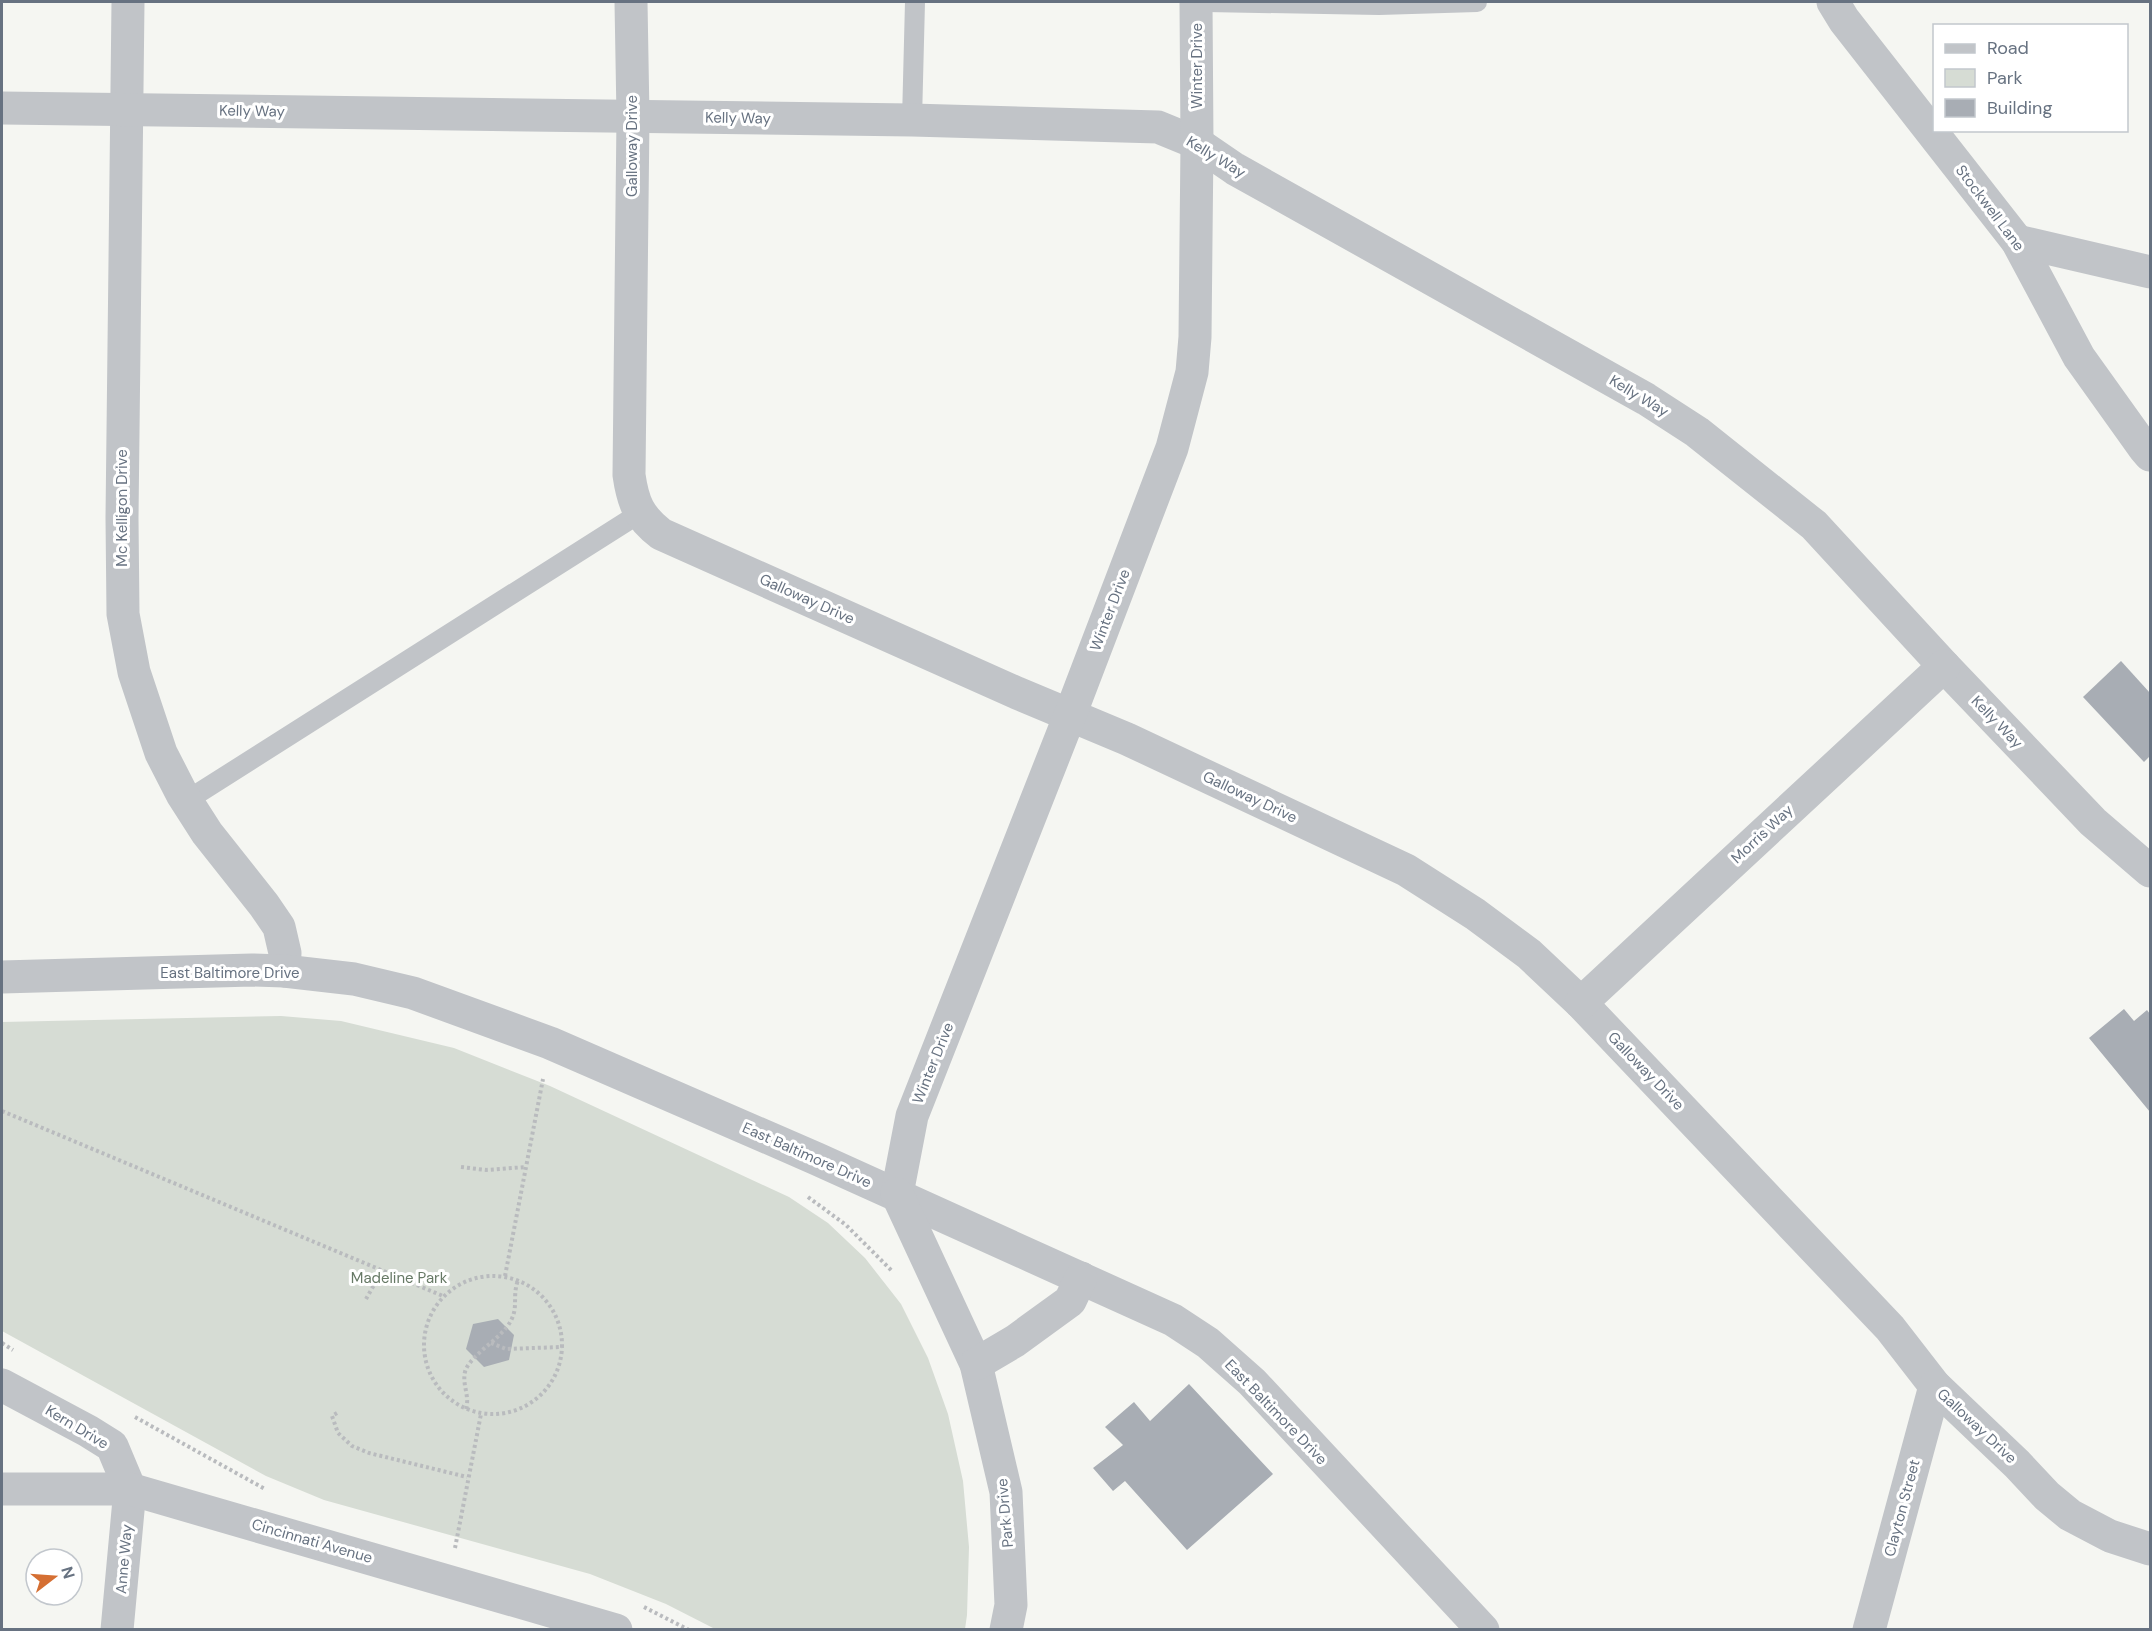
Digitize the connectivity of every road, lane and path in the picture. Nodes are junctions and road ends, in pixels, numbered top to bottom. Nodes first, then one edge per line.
1 (128, 2) edge
2 (631, 2) edge
3 (915, 2) edge
4 (1196, 2) edge
5 (1206, 2) edge
6 (1477, 2) edge
7 (1833, 2) edge
8 (2, 108) edge
9 (125, 109) junction
10 (633, 117) junction
11 (912, 120) junction
12 (1197, 143) junction
13 (2017, 241) junction
14 (2151, 272) edge
15 (2151, 455) edge
16 (640, 513) junction
17 (1944, 666) junction
18 (1070, 716) junction
19 (186, 801) junction
20 (2151, 871) edge
21 (285, 971) junction
22 (2, 977) edge
23 (1581, 1002) junction
24 (550, 1042) junction
25 (2, 1111) edge
26 (461, 1167) dead end
27 (526, 1167) junction
28 (800, 1191) dead end
29 (897, 1194) junction
30 (382, 1271) junction
31 (894, 1272) dead end
32 (506, 1276) junction
33 (1081, 1278) junction
34 (518, 1280) junction
35 (443, 1296) junction
36 (366, 1299) dead end
37 (2, 1343) edge
38 (491, 1343) junction
39 (562, 1347) junction
40 (21, 1354) dead end
41 (976, 1364) junction
42 (2, 1385) edge
43 (1935, 1386) junction
44 (466, 1409) junction
45 (337, 1413) dead end
46 (130, 1414) dead end
47 (481, 1414) junction
48 (467, 1477) junction
49 (2, 1489) edge
50 (130, 1489) junction
51 (267, 1490) dead end
52 (455, 1546) junction
53 (466, 1549) dead end
54 (2151, 1549) edge
55 (448, 1580) junction
56 (643, 1606) dead end
57 (117, 1629) edge
58 (616, 1629) edge
59 (689, 1629) edge
60 (1006, 1629) edge
61 (1483, 1629) edge
62 (1869, 1629) edge

1 - 9 street, Mc Kelligon Drive
2 - 10 street, Galloway Drive
3 - 11 lane
4 - 12 street, Winter Drive
5 - 6 lane
7 - 13 street, Stockwell Lane
8 - 9 street, Kelly Way
9 - 10 street, Kelly Way
9 - 19 street, Mc Kelligon Drive
10 - 11 street, Kelly Way
10 - 16 street, Galloway Drive
11 - 12 street, Kelly Way
12 - 17 street, Kelly Way
12 - 18 street, Winter Drive
13 - 14 street
13 - 15 street, Stockwell Lane
16 - 18 street, Galloway Drive
16 - 19 lane
17 - 20 street, Kelly Way
17 - 23 street, Morris Way
18 - 23 street, Galloway Drive
18 - 29 street, Winter Drive
19 - 21 street, Mc Kelligon Drive
21 - 22 street, East Baltimore Drive
21 - 24 street, East Baltimore Drive
23 - 43 street, Galloway Drive
24 - 27 path
24 - 29 street, East Baltimore Drive
25 - 30 path
26 - 27 path
27 - 32 path
28 - 31 path
29 - 33 street, East Baltimore Drive
29 - 41 street, Park Drive
30 - 35 path
30 - 36 path
32 - 34 path
32 - 35 path
33 - 41 street
33 - 61 street, East Baltimore Drive
34 - 38 path
34 - 39 path
35 - 44 path
37 - 40 path
38 - 39 path
38 - 44 path
39 - 47 path
41 - 60 street, Park Drive
42 - 50 street, Kern Drive
43 - 54 street, Galloway Drive
43 - 62 street, Clayton Street
44 - 47 path
45 - 48 path
46 - 51 path
47 - 48 path
48 - 52 path
49 - 50 street, Cincinnati Avenue
50 - 55 street, Cincinnati Avenue
50 - 57 street, Anne Way
52 - 53 path
52 - 55 path
55 - 58 street, Cincinnati Avenue
56 - 59 path

